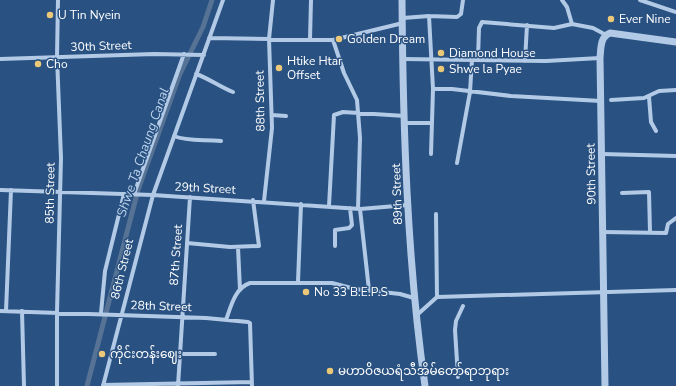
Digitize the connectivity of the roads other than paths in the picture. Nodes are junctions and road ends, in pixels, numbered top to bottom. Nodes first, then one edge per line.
1 (58, 0) edge
2 (223, 0) edge
3 (273, 0) edge
4 (311, 0) edge
5 (402, 0) edge
6 (463, 0) edge
7 (562, 0) edge
8 (640, 0) edge
9 (676, 12) edge
10 (429, 16) junction
11 (403, 21) junction
12 (572, 24) junction
13 (527, 25) junction
14 (606, 36) junction
15 (209, 38) junction
16 (269, 39) junction
17 (310, 39) junction
18 (333, 40) junction
19 (676, 42) edge
20 (186, 54) junction
21 (202, 54) junction
22 (57, 57) junction
23 (600, 58) junction
24 (0, 59) edge
25 (403, 59) junction
26 (432, 59) junction
27 (472, 59) junction
28 (478, 59) junction
29 (525, 61) junction
30 (196, 74) junction
31 (433, 90) junction
32 (676, 90) edge
33 (233, 92) dead end
34 (470, 92) junction
35 (649, 97) junction
36 (611, 100) dead end
37 (601, 101) junction
38 (358, 113) junction
39 (272, 115) junction
40 (286, 116) dead end
41 (405, 119) junction
42 (431, 123) junction
43 (656, 131) dead end
44 (174, 136) junction
45 (221, 141) dead end
46 (431, 154) dead end
47 (602, 154) junction
48 (676, 156) edge
49 (458, 163) dead end
50 (0, 190) edge
51 (11, 190) junction
52 (61, 192) junction
53 (622, 193) dead end
54 (124, 194) junction
55 (134, 194) junction
56 (153, 195) junction
57 (190, 197) junction
58 (253, 200) junction
59 (264, 201) junction
60 (301, 204) junction
61 (408, 205) junction
62 (329, 206) junction
63 (350, 208) junction
64 (359, 209) junction
65 (436, 214) dead end
66 (676, 218) edge
67 (603, 232) junction
68 (650, 232) junction
69 (187, 243) junction
70 (335, 246) dead end
71 (238, 247) junction
72 (298, 282) junction
73 (240, 290) junction
74 (369, 290) junction
75 (676, 290) edge
76 (603, 293) junction
77 (437, 297) junction
78 (414, 298) junction
79 (463, 306) dead end
80 (0, 311) edge
81 (6, 311) junction
82 (22, 311) junction
83 (57, 312) junction
84 (103, 314) junction
85 (122, 315) junction
86 (416, 315) junction
87 (182, 317) junction
88 (226, 320) junction
89 (180, 354) junction
90 (215, 354) dead end
91 (458, 377) dead end
92 (252, 384) edge
93 (103, 385) edge
94 (178, 385) edge
95 (24, 386) edge
96 (57, 386) edge
97 (425, 386) edge
98 (605, 386) edge

1 - 22 street, 85th Street
2 - 15 street, 86th Street
3 - 16 street, 88th Street
4 - 17 street
5 - 11 street, 89th Street
6 - 10 street
7 - 12 street
8 - 9 street
10 - 11 street
10 - 26 street
11 - 18 street
11 - 25 street, 89th Street
12 - 13 street
12 - 14 street
13 - 28 street
13 - 29 street
14 - 19 street
14 - 23 street, 90th Street
15 - 16 street
15 - 21 street, 86th Street
16 - 17 street
16 - 39 street, 88th Street
17 - 18 street
18 - 38 street
20 - 21 street, 30th Street
20 - 22 street, 30th Street
20 - 55 street
21 - 30 street, 86th Street
22 - 24 street, 30th Street
22 - 52 street, 85th Street
23 - 29 street
23 - 37 street, 90th Street
25 - 26 street
25 - 41 street, 89th Street
26 - 27 street
26 - 31 street
27 - 28 street
27 - 34 street
28 - 29 street
30 - 33 street
30 - 44 street, 86th Street
31 - 34 street
31 - 42 street
32 - 35 street
34 - 37 street
34 - 49 street
35 - 36 street
35 - 43 street
37 - 47 street, 90th Street
38 - 41 street
38 - 62 street
38 - 64 street
39 - 40 street
39 - 59 street, 88th Street
41 - 42 street
41 - 61 street, 89th Street
42 - 46 street
44 - 45 street
44 - 56 street, 86th Street
47 - 48 street
47 - 67 street, 90th Street
50 - 51 street, 29th Street
51 - 52 street, 29th Street
51 - 81 street
52 - 54 street, 29th Street
52 - 83 street, 85th Street
53 - 68 street
54 - 55 street, 29th Street
54 - 84 street
55 - 56 street, 29th Street
56 - 57 street, 29th Street
56 - 85 street, 86th Street
57 - 58 street, 29th Street
57 - 69 street, 87th Street
58 - 59 street, 29th Street
58 - 71 street
59 - 60 street, 29th Street
60 - 62 street, 29th Street
60 - 72 street
61 - 64 street, 29th Street
61 - 78 street, 89th Street
62 - 63 street, 29th Street
63 - 64 street, 29th Street
63 - 70 street
64 - 74 street
65 - 77 street
66 - 68 street
67 - 68 street
67 - 76 street, 90th Street
69 - 71 street
69 - 87 street, 87th Street
71 - 73 street
72 - 73 street
72 - 74 street
73 - 88 street
74 - 78 street
75 - 76 street
76 - 77 street
76 - 98 street, 90th Street
77 - 86 street
78 - 86 street, 89th Street
79 - 91 street
80 - 81 street, 28th Street
81 - 82 street, 28th Street
82 - 83 street, 28th Street
82 - 95 street
83 - 84 street, 28th Street
83 - 96 street, 85th Street
84 - 85 street, 28th Street
85 - 87 street, 28th Street
85 - 93 street, 86th Street
86 - 97 street, 89th Street
87 - 88 street, 28th Street
87 - 89 street, 87th Street
88 - 92 street, 28th Street
89 - 90 street
89 - 94 street, 87th Street
92 - 94 street
93 - 94 street

